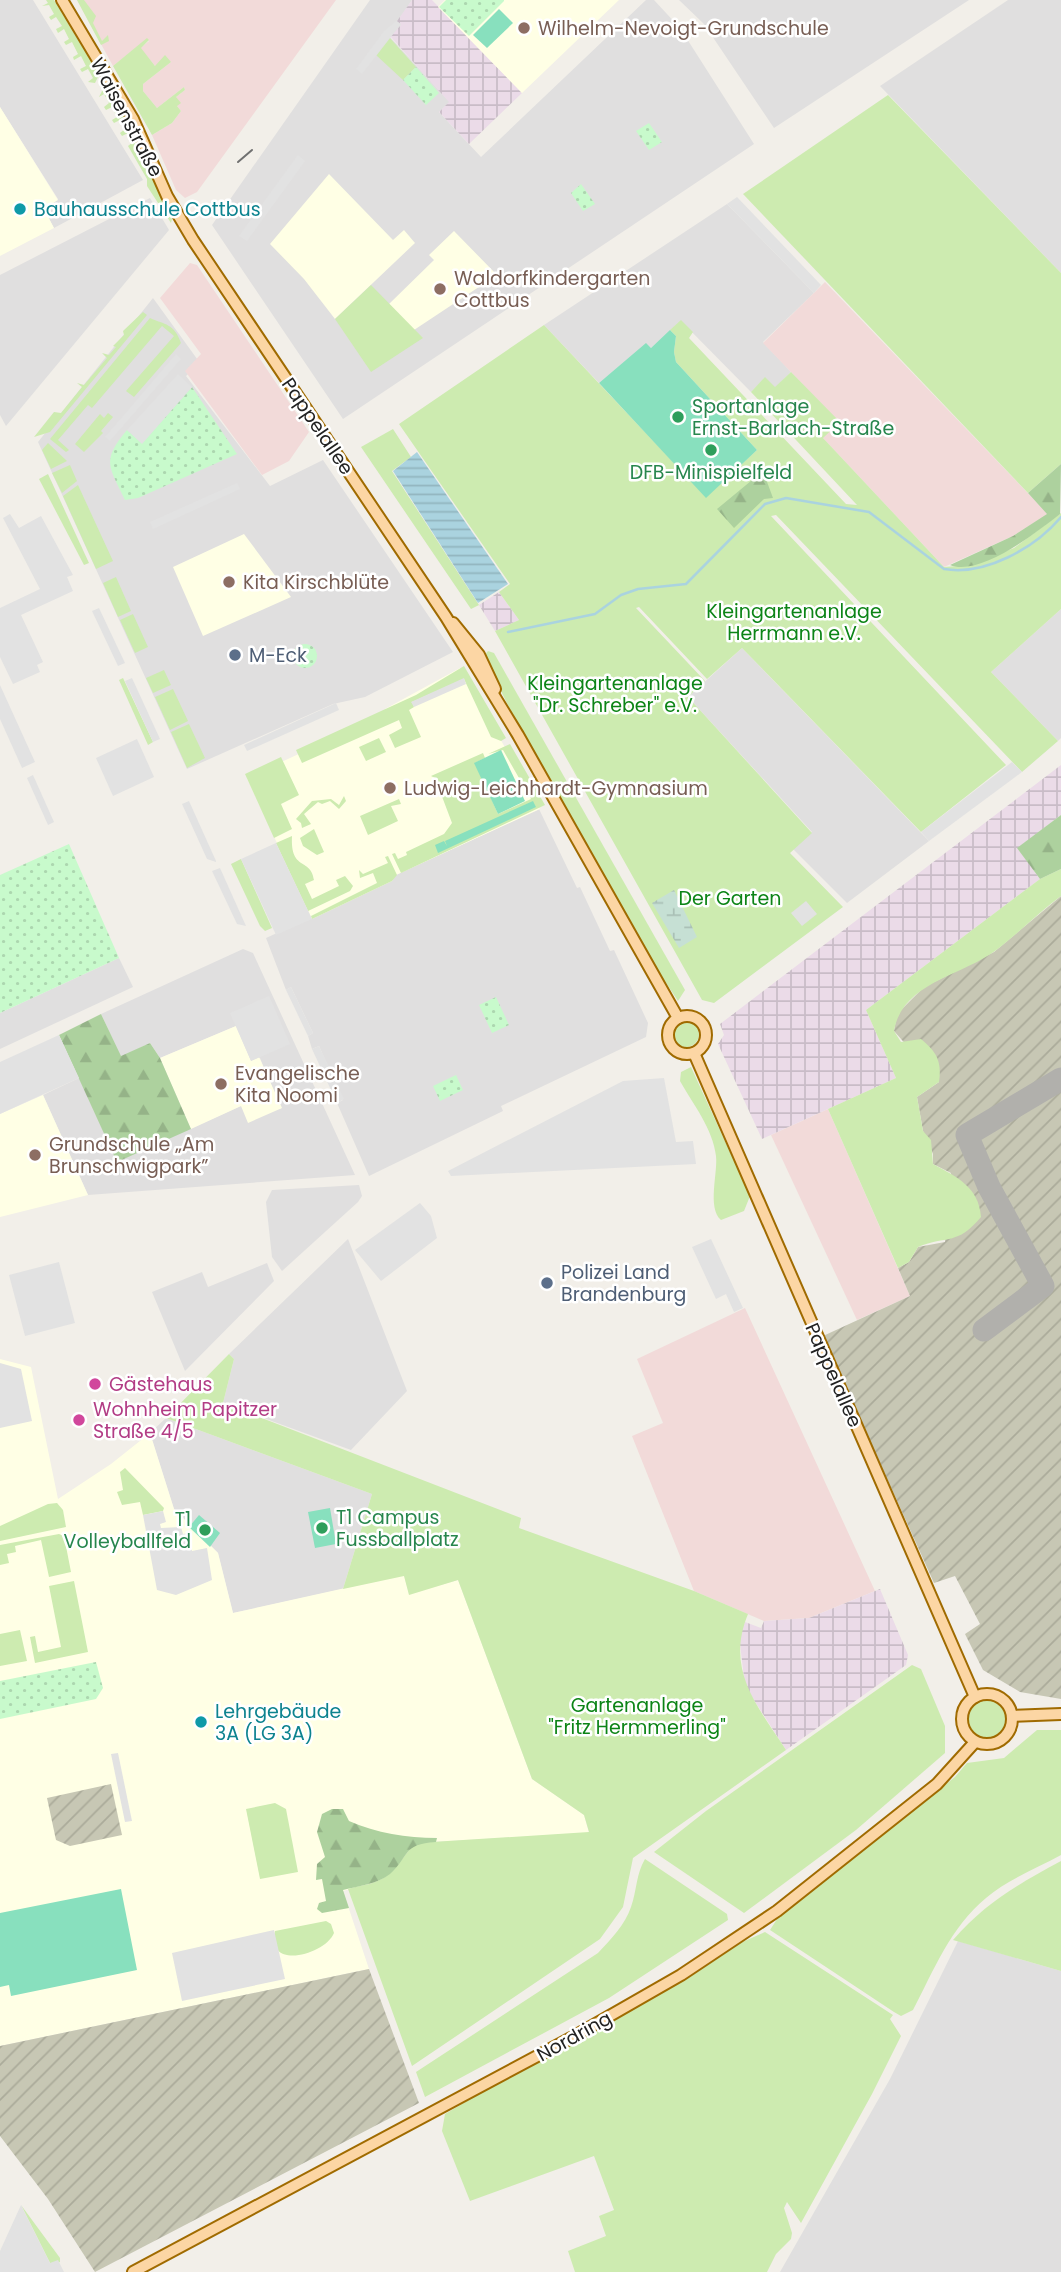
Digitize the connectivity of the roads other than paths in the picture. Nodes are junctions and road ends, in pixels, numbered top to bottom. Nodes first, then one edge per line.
1 (62, 0) edge
2 (190, 235) joint
3 (678, 1018) junction
4 (694, 1053) junction
5 (975, 1697) junction
6 (1061, 1714) edge
7 (1012, 1716) junction
8 (975, 1742) junction
9 (133, 2272) edge

1 - 2 main road, Waisenstraße
2 - 3 main road, Pappelallee
3 - 4 main road
3 - 4 main road
4 - 5 main road, Pappelallee
5 - 7 main road
5 - 8 main road
6 - 7 main road
7 - 8 main road
8 - 9 main road, Nordring

